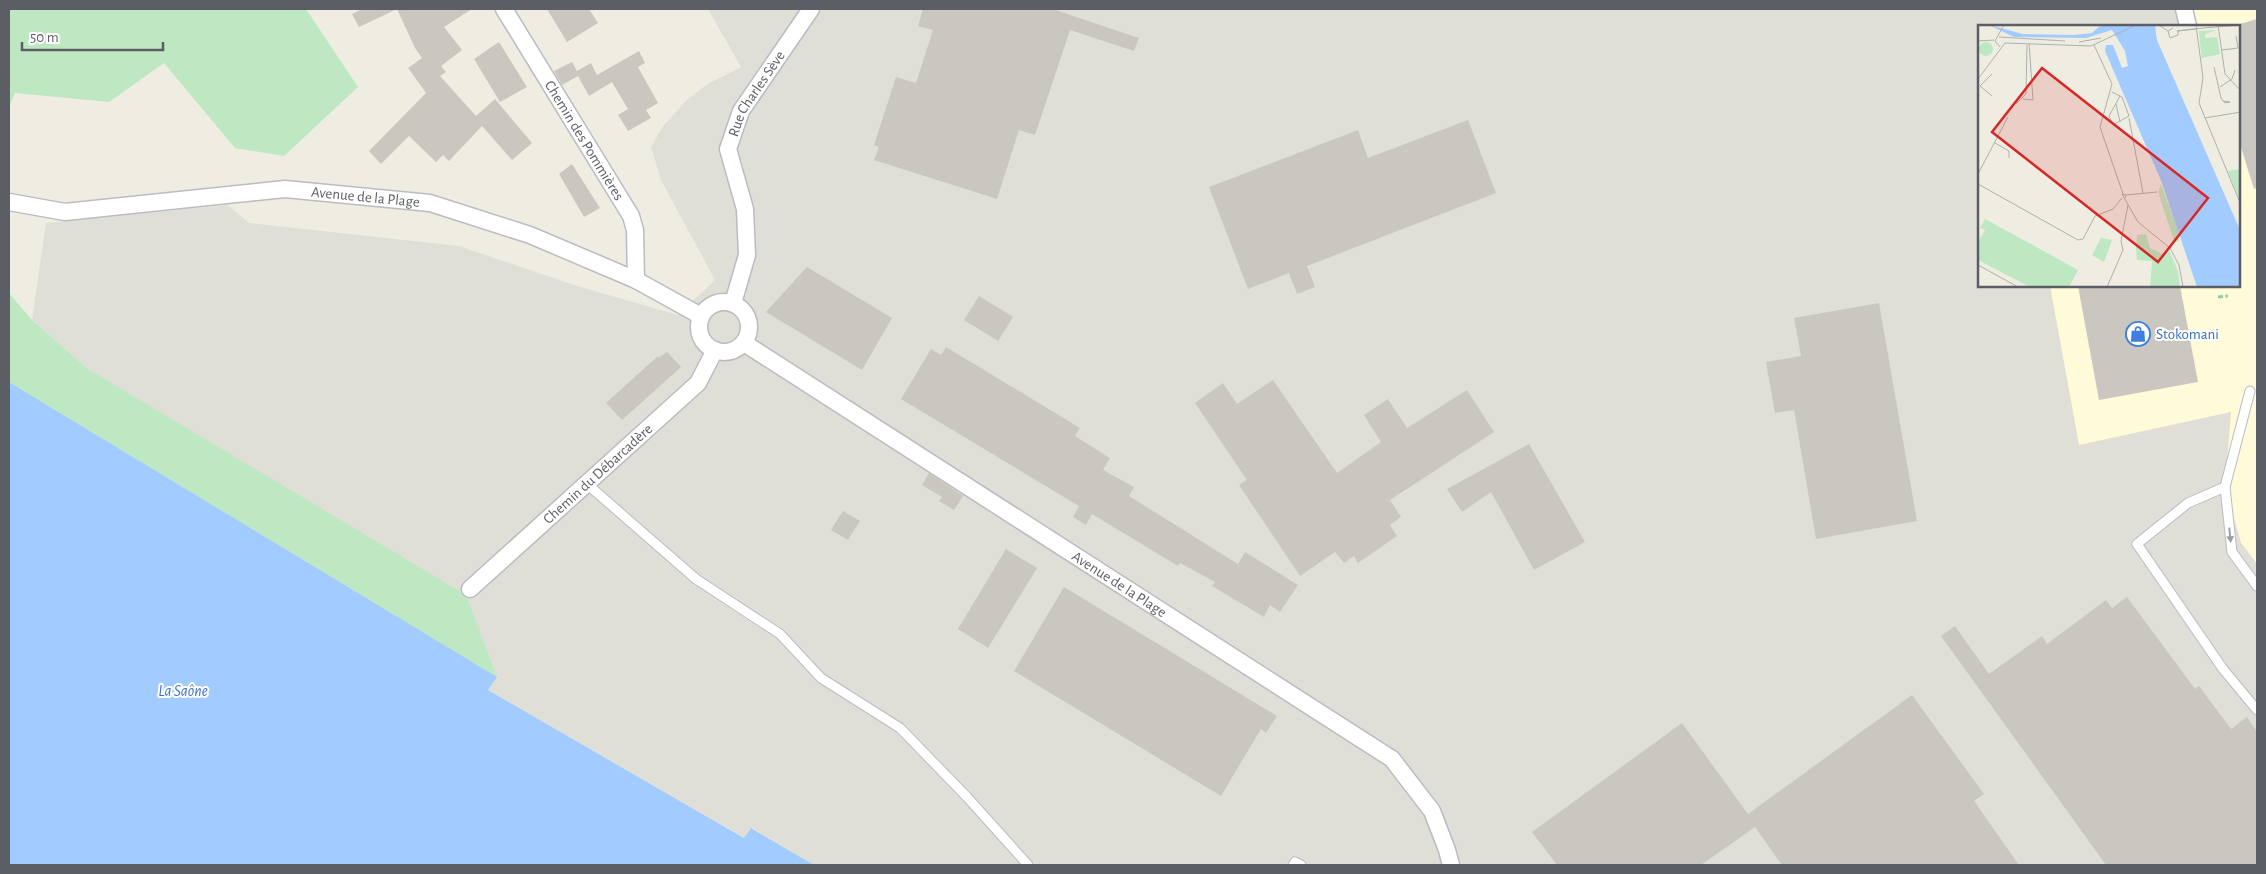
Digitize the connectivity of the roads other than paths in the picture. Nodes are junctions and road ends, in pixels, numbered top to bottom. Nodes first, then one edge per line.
1 (504, 9) edge
2 (810, 9) edge
3 (2184, 9) edge
4 (2188, 25) edge
5 (9, 202) edge
6 (636, 280) junction
7 (733, 303) junction
8 (701, 316) junction
9 (744, 342) junction
10 (715, 350) junction
11 (2250, 391) dead end
12 (587, 484) junction
13 (2226, 486) junction
14 (2257, 586) edge
15 (470, 589) dead end
16 (2257, 710) edge
17 (1028, 865) edge
18 (1293, 865) edge
19 (1300, 865) edge
20 (1451, 865) edge

1 - 6 street, Chemin des Pommières
2 - 7 street, Rue Charles Sève
3 - 4 street
5 - 6 street, Avenue de la Plage
6 - 8 street, Avenue de la Plage
7 - 8 street
7 - 9 street
8 - 10 street
9 - 10 street
9 - 20 street, Avenue de la Plage
10 - 12 street, Chemin du Débarcadère
11 - 13 lane
12 - 15 street, Chemin du Débarcadère
12 - 17 lane
13 -> 14 lane
13 - 16 lane
18 - 19 lane

